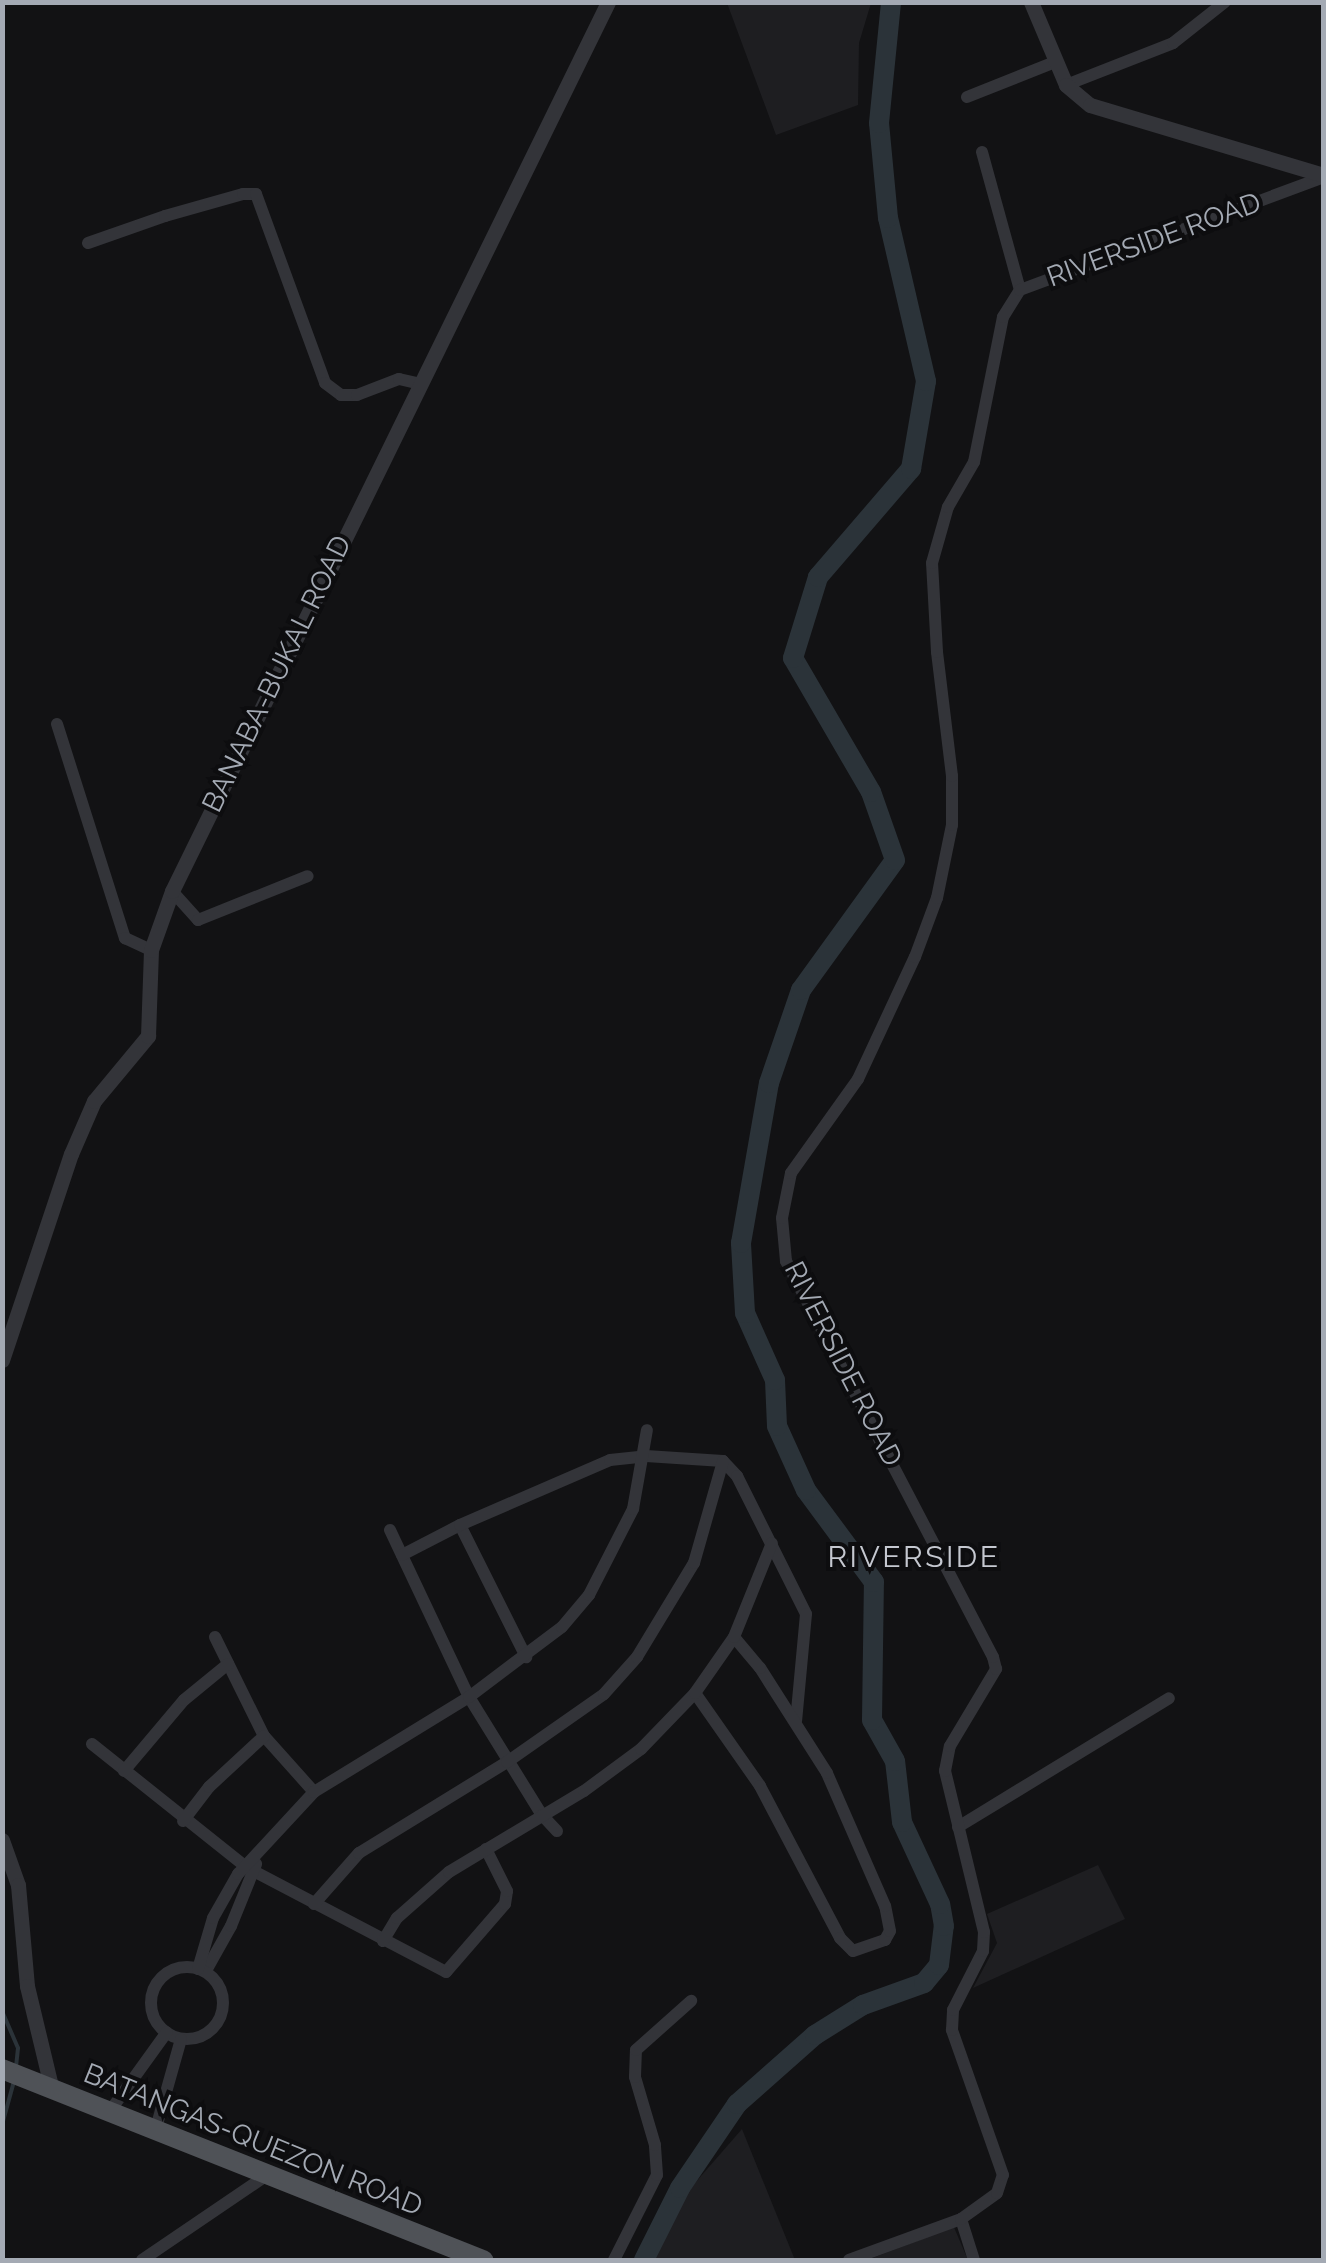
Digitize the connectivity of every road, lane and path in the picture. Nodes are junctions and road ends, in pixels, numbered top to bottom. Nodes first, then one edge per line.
1 (608, 2) edge
2 (1032, 2) edge
3 (1225, 2) edge
4 (1055, 62) junction
5 (1066, 85) junction
6 (967, 97) dead end
7 (982, 152) dead end
8 (1324, 176) edge
9 (88, 244) dead end
10 (1020, 290) junction
11 (421, 384) junction
12 (57, 724) dead end
13 (308, 876) dead end
14 (172, 892) junction
15 (151, 950) junction
16 (2, 1360) edge
17 (648, 1430) dead end
18 (646, 1456) junction
19 (722, 1461) junction
20 (460, 1525) junction
21 (390, 1530) dead end
22 (772, 1543) junction
23 (402, 1555) junction
24 (215, 1637) dead end
25 (734, 1638) junction
26 (526, 1657) junction
27 (228, 1664) junction
28 (695, 1693) junction
29 (469, 1698) junction
30 (1169, 1698) dead end
31 (796, 1720) junction
32 (264, 1736) junction
33 (92, 1744) dead end
34 (507, 1762) junction
35 (124, 1771) junction
36 (314, 1792) junction
37 (542, 1815) junction
38 (183, 1821) junction
39 (958, 1827) junction
40 (557, 1831) dead end
41 (2, 1840) edge
42 (486, 1849) junction
43 (250, 1870) junction
44 (314, 1904) junction
45 (231, 1905) junction
46 (383, 1941) junction
47 (202, 1971) junction
48 (691, 2001) dead end
49 (167, 2032) junction
50 (181, 2038) junction
51 (13, 2073) edge
52 (52, 2090) junction
53 (110, 2111) junction
54 (156, 2128) junction
55 (267, 2174) junction
56 (961, 2219) junction
57 (142, 2260) edge
58 (483, 2260) edge
59 (614, 2260) edge
60 (850, 2260) edge
61 (974, 2260) edge

1 - 11 street, BANABA-BUKAL ROAD
2 - 4 street
3 - 5 street
4 - 5 street
4 - 6 street
5 - 8 street
7 - 10 street
8 - 10 street, RIVERSIDE ROAD
9 - 11 street
10 - 39 street, RIVERSIDE ROAD
11 - 14 street, BANABA-BUKAL ROAD
12 - 15 street
13 - 14 street
14 - 15 street, BANABA-BUKAL ROAD
15 - 16 street, BANABA-BUKAL ROAD
17 - 18 street
18 - 19 street
18 - 20 street
18 - 26 street
19 - 22 street
19 - 34 street
20 - 23 street
20 - 26 street
21 - 23 street
22 - 25 street
22 - 31 street
23 - 29 street
24 - 27 street
25 - 28 street
25 - 31 street
26 - 29 street
27 - 32 street
27 - 35 street
28 - 31 street
28 - 37 street
29 - 34 street
29 - 36 street
30 - 39 street
32 - 36 street
32 - 38 street
33 - 35 street
34 - 37 street
34 - 44 street
35 - 38 street
36 - 43 street
37 - 40 street
37 - 42 street
38 - 43 street
39 - 56 street, RIVERSIDE ROAD
41 - 52 street
42 - 46 street
42 - 46 street
43 - 44 street
43 - 45 street
44 - 46 street
45 - 47 street
45 - 47 street
47 - 49 street
47 - 50 street
48 - 59 street
49 - 50 street
49 - 53 street
50 - 54 street
51 - 52 main road, BATANGAS-QUEZON ROAD
52 - 53 main road, BATANGAS-QUEZON ROAD
53 - 54 main road, BATANGAS-QUEZON ROAD
54 - 55 main road, BATANGAS-QUEZON ROAD
55 - 57 street
55 - 58 main road, BATANGAS-QUEZON ROAD
56 - 60 street, RIVERSIDE ROAD
56 - 61 street

